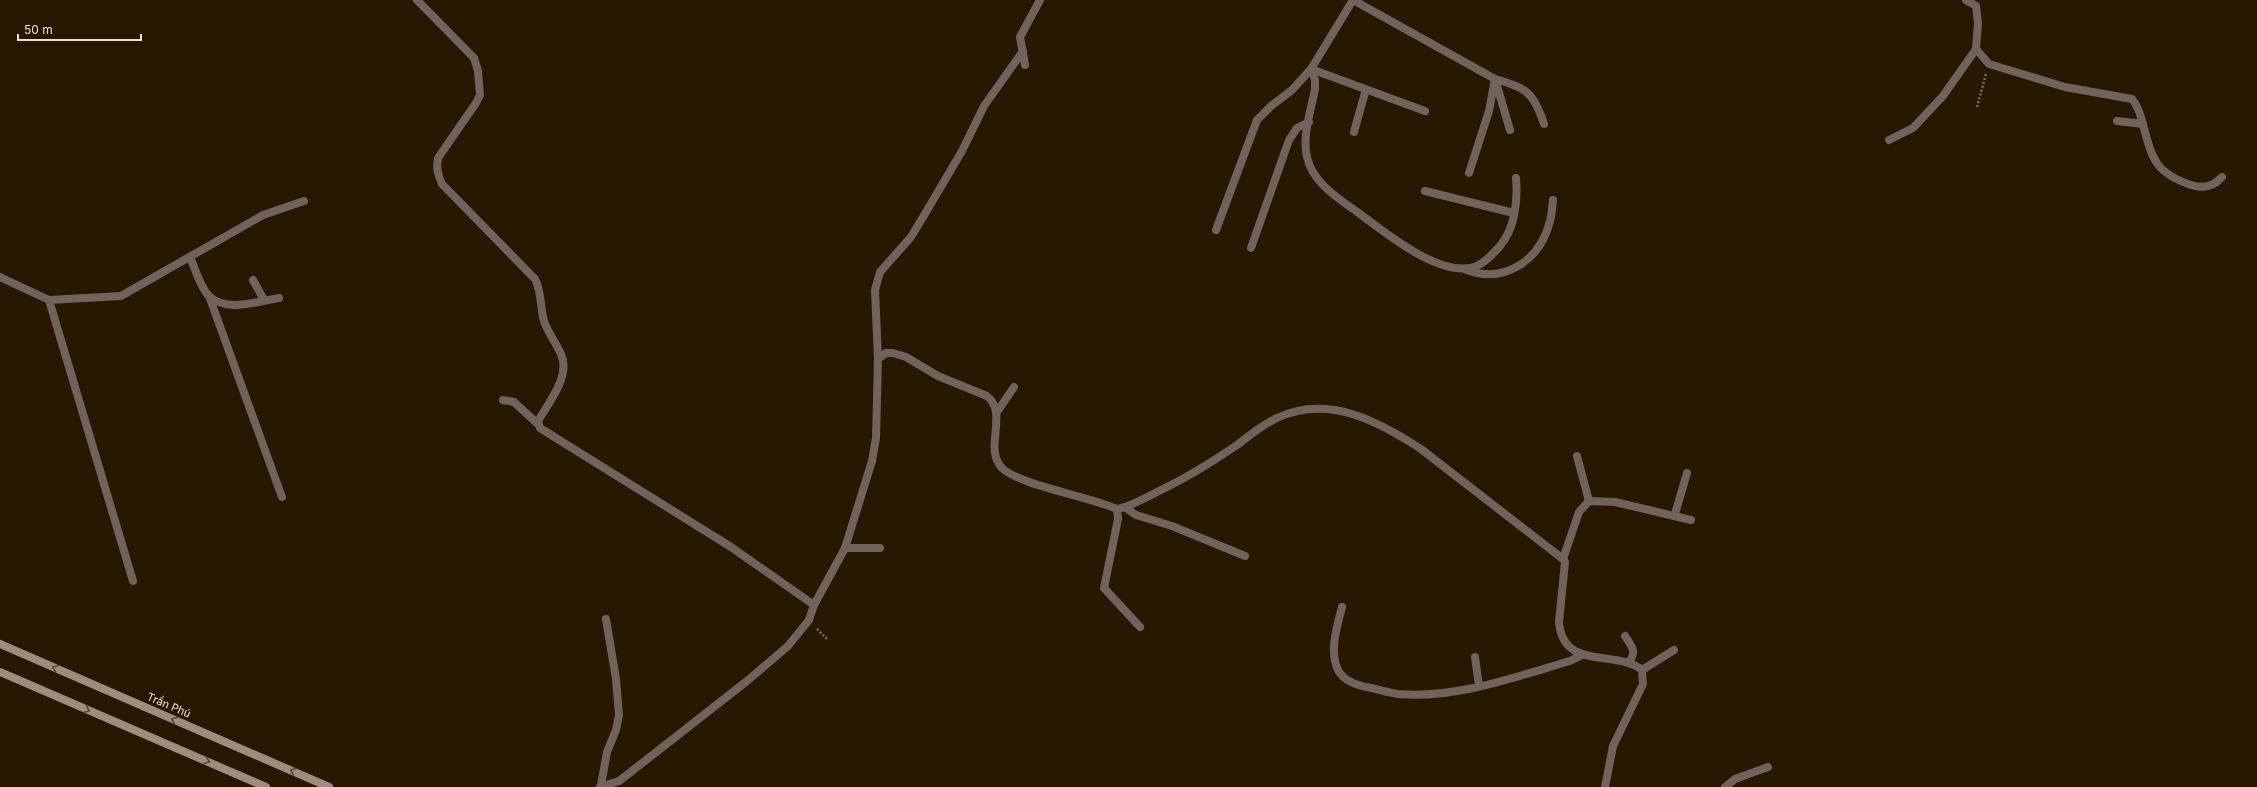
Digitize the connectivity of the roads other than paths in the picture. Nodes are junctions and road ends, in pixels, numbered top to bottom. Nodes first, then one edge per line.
1 (417, 0) edge
2 (1040, 0) edge
3 (1353, 0) edge
4 (1966, 0) edge
5 (1976, 49) junction
6 (1022, 51) junction
7 (1025, 65) dead end
8 (1311, 68) junction
9 (1495, 79) junction
10 (1366, 89) junction
11 (1425, 111) dead end
12 (2117, 121) dead end
13 (1309, 122) junction
14 (1544, 124) dead end
15 (2143, 124) junction
16 (1510, 130) dead end
17 (1354, 132) dead end
18 (1889, 140) dead end
19 (1468, 173) dead end
20 (2222, 177) dead end
21 (1516, 178) dead end
22 (1425, 191) dead end
23 (1553, 200) dead end
24 (304, 201) dead end
25 (1514, 213) junction
26 (1216, 230) dead end
27 (1251, 248) dead end
28 (190, 257) junction
29 (1464, 268) junction
30 (0, 277) edge
31 (252, 280) dead end
32 (209, 296) junction
33 (279, 298) dead end
34 (49, 300) junction
35 (264, 300) junction
36 (878, 359) junction
37 (1014, 386) dead end
38 (503, 400) dead end
39 (997, 412) junction
40 (539, 425) junction
41 (1577, 456) dead end
42 (1687, 473) dead end
43 (282, 496) dead end
44 (1589, 501) junction
45 (1126, 508) junction
46 (1117, 510) junction
47 (1675, 514) junction
48 (1691, 520) dead end
49 (845, 548) junction
50 (880, 548) dead end
51 (1244, 556) dead end
52 (1563, 559) junction
53 (133, 581) dead end
54 (814, 605) junction
55 (1342, 607) dead end
56 (606, 619) dead end
57 (1140, 627) dead end
58 (1625, 636) dead end
59 (0, 644) edge
60 (1674, 650) dead end
61 (1582, 655) junction
62 (1475, 657) dead end
63 (1629, 662) junction
64 (1642, 670) junction
65 (0, 672) edge
66 (1479, 686) junction
67 (1768, 766) dead end
68 (600, 786) edge
69 (266, 787) edge
70 (329, 787) edge
71 (1605, 787) edge
72 (1725, 787) edge

1 - 40 street
2 - 6 street
3 - 8 street
3 - 9 street
4 - 5 street
5 - 15 street
5 - 18 street
6 - 7 street
6 - 36 street
8 - 10 street
8 - 13 street
8 - 26 street
9 - 14 street
9 - 16 street
9 - 19 street
10 - 11 street
10 - 17 street
12 - 15 street
13 - 27 street
13 - 29 street
15 - 20 street
21 - 25 street
22 - 25 street
23 - 29 street
24 - 28 street
25 - 29 street
28 - 32 street
28 - 34 street
30 - 34 street
31 - 35 street
32 - 35 street
32 - 43 street
33 - 35 street
34 - 53 street
36 - 39 street
36 - 49 street
37 - 39 street
38 - 40 street
39 - 46 street
40 - 54 street
41 - 44 street
42 - 47 street
44 - 47 street
44 - 52 street
45 - 46 street
45 - 51 street
45 - 52 street
46 - 57 street
47 - 48 street
49 - 50 street
49 - 54 street
52 - 61 street
54 - 68 street
55 - 66 street
56 - 68 street
58 - 63 street
70 -> 59 main road, Trần Phú
60 - 64 street
61 - 63 street
61 - 66 street
62 - 66 street
63 - 64 street
64 - 71 street
65 -> 69 main road
67 - 72 street

